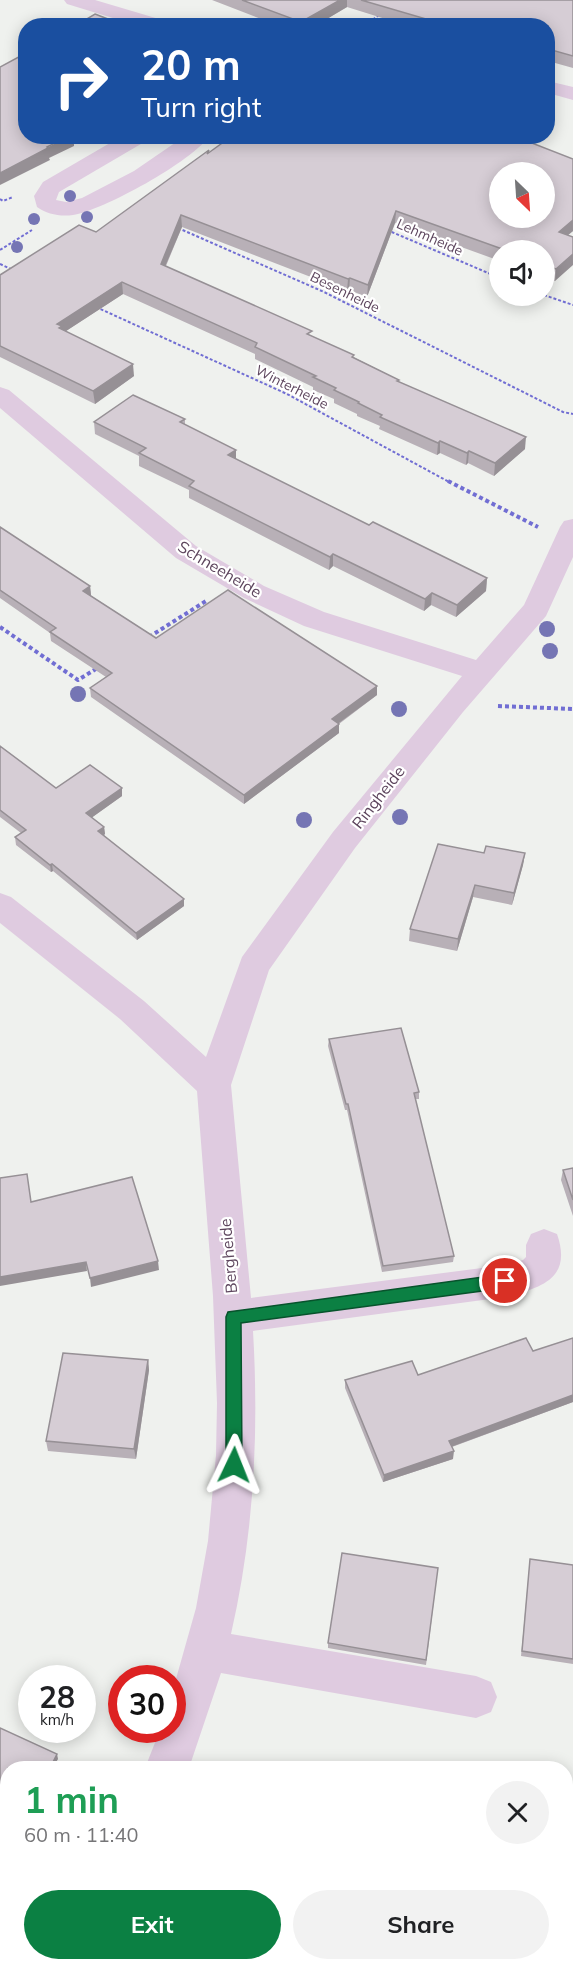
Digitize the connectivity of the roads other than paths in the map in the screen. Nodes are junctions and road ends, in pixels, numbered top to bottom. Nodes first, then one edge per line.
1 (74, 0) edge
2 (135, 18) edge
3 (555, 89) edge
4 (573, 94) edge
5 (124, 144) edge
6 (186, 144) edge
7 (0, 395) edge
8 (570, 535) edge
9 (480, 671) junction
10 (0, 905) edge
11 (213, 1085) junction
12 (544, 1245) dead end
13 (233, 1317) junction
14 (207, 1650) junction
15 (476, 1697) dead end
16 (170, 1761) edge

1 - 2 street
3 - 4 street
5 - 6 street
7 - 9 street, Schneeheide
8 - 9 street, Ringheide
9 - 11 street, Ringheide
10 - 11 street
11 - 13 street, Bergheide
12 - 13 street
13 - 14 street, Bergheide
14 - 15 street
14 - 16 street, Bergheide

